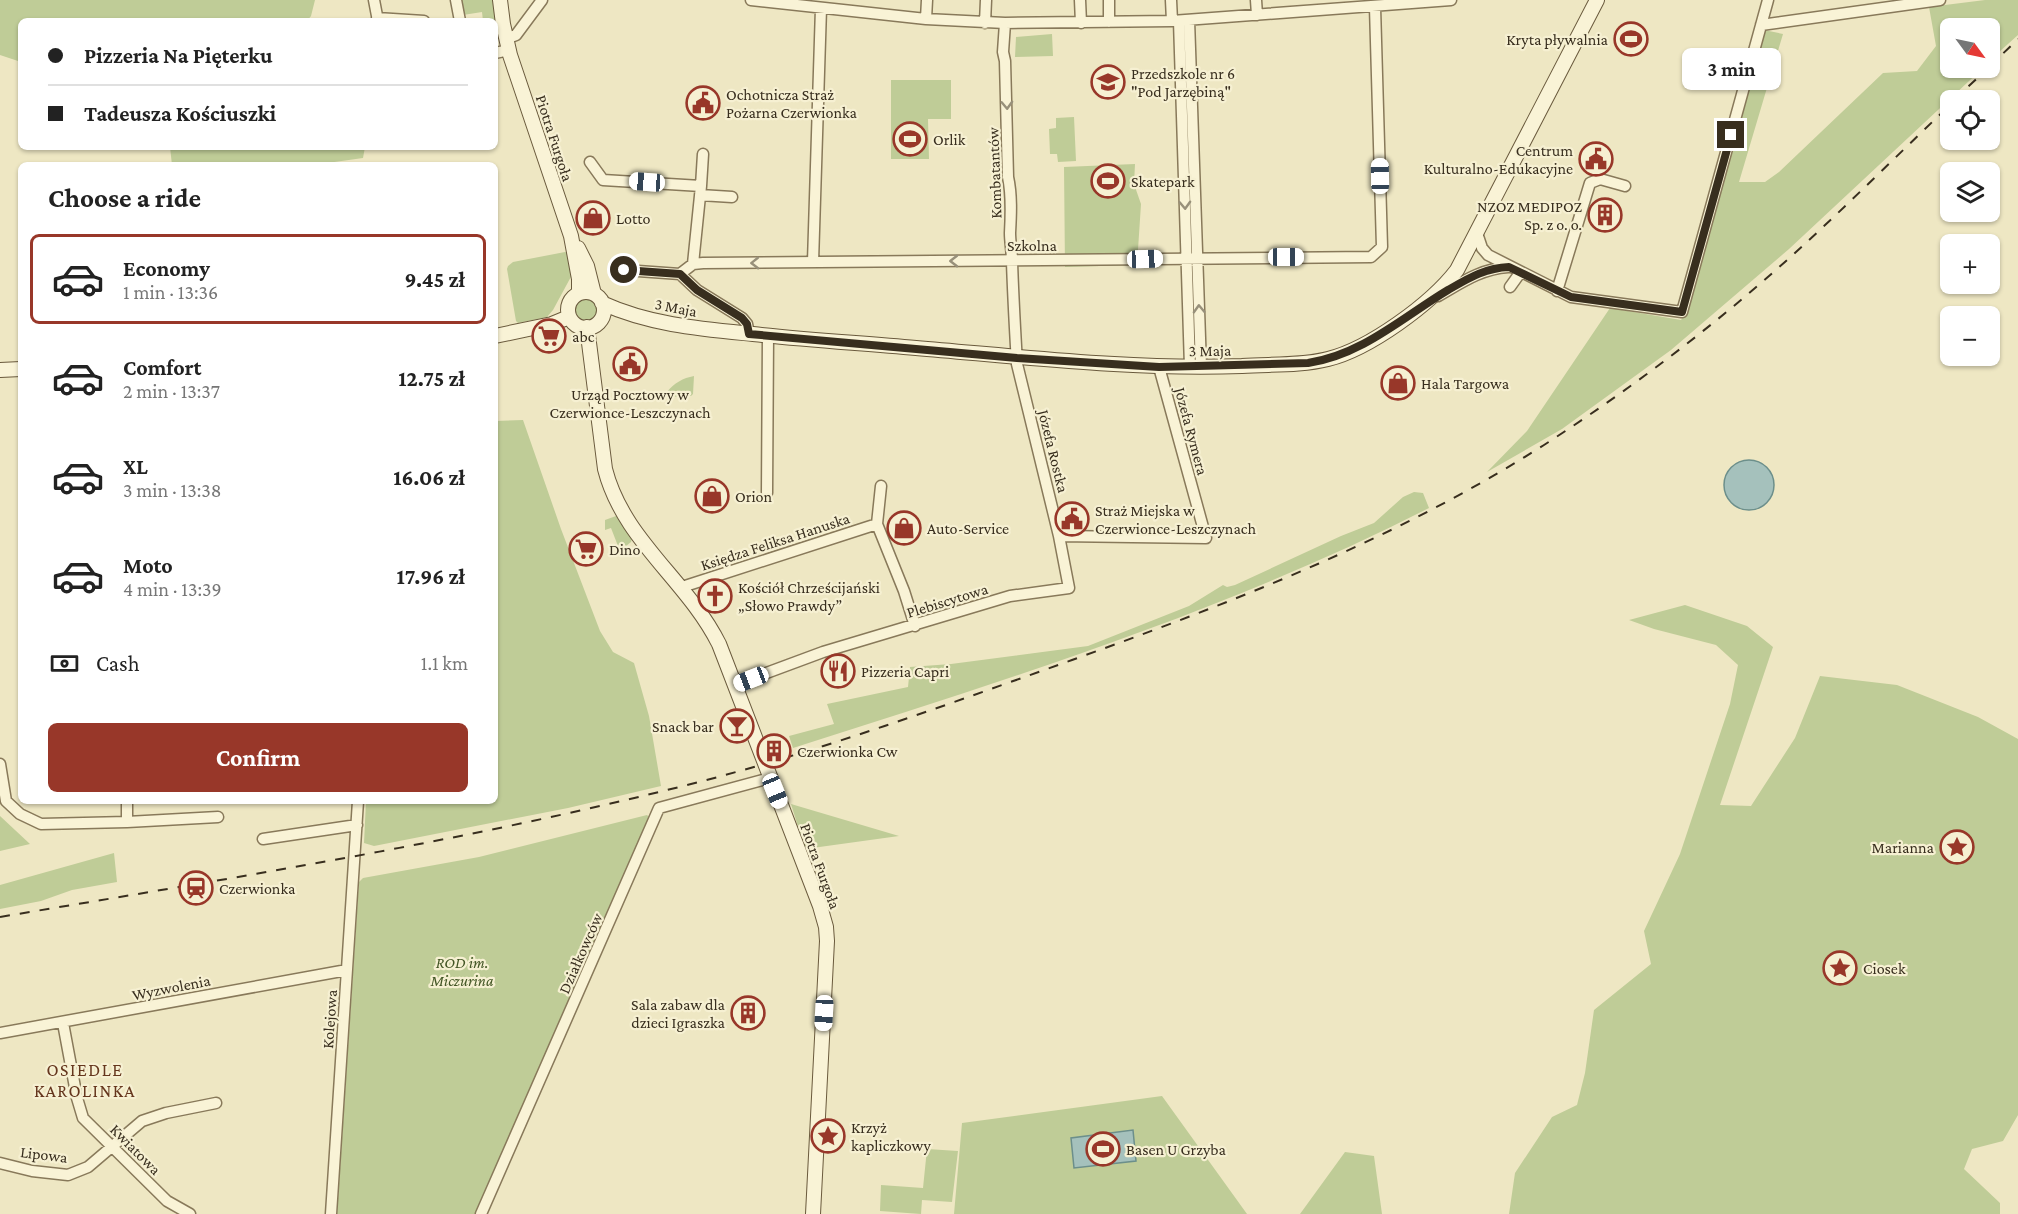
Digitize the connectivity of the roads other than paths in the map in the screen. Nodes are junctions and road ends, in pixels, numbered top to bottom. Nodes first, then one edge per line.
1 (374, 0) edge
2 (456, 0) edge
3 (500, 0) edge
4 (542, 0) edge
5 (751, 0) edge
6 (868, 0) edge
7 (927, 0) edge
8 (986, 0) edge
9 (1080, 0) edge
10 (1109, 0) edge
11 (1171, 0) edge
12 (1256, 0) edge
13 (1451, 0) edge
14 (1597, 0) edge
15 (1768, 0) edge
16 (1940, 0) edge
17 (803, 3) edge
18 (1347, 4) edge
19 (1375, 7) junction
20 (821, 8) junction
21 (867, 13) junction
22 (1257, 15) junction
23 (377, 18) edge
24 (459, 18) edge
25 (926, 19) junction
26 (1180, 21) junction
27 (1109, 22) junction
28 (985, 23) junction
29 (1005, 23) junction
30 (1081, 23) junction
31 (1761, 25) junction
32 (503, 47) edge
33 (703, 154) dead end
34 (590, 162) dead end
35 (1625, 186) dead end
36 (701, 190) junction
37 (732, 197) dead end
38 (1477, 233) junction
39 (571, 236) junction
40 (1192, 257) junction
41 (1012, 260) junction
42 (813, 261) junction
43 (693, 264) junction
44 (1509, 267) junction
45 (624, 270) dead end
46 (1520, 273) junction
47 (680, 274) junction
48 (1510, 287) dead end
49 (1557, 291) junction
50 (579, 293) junction
51 (598, 298) junction
52 (1426, 303) junction
53 (632, 315) junction
54 (569, 317) junction
55 (600, 320) junction
56 (587, 327) junction
57 (749, 334) junction
58 (498, 335) edge
59 (768, 336) junction
60 (1017, 358) junction
61 (1159, 367) junction
62 (1195, 367) junction
63 (18, 369) edge
64 (0, 370) edge
65 (881, 486) dead end
66 (767, 493) dead end
67 (877, 524) junction
68 (1059, 536) junction
69 (682, 587) junction
70 (1069, 588) joint
71 (915, 626) junction
72 (734, 685) junction
73 (0, 764) edge
74 (770, 778) junction
75 (127, 804) edge
76 (358, 804) edge
77 (218, 817) dead end
78 (127, 822) junction
79 (357, 825) junction
80 (263, 839) dead end
81 (347, 970) junction
82 (63, 1023) junction
83 (0, 1033) edge
84 (216, 1103) dead end
85 (112, 1147) junction
86 (0, 1163) edge
87 (190, 1214) edge
88 (331, 1214) edge
89 (481, 1214) edge
90 (813, 1214) edge

1 - 23 street
2 - 24 street
3 - 32 main road, Piotra Furgoła
4 - 32 street
5 - 17 street
6 - 21 street
7 - 25 street
8 - 28 street
9 - 30 street
10 - 27 street
11 - 26 street
12 - 22 street
13 - 19 street
14 - 38 main road, 3 Maja
15 - 31 street
16 - 31 street
17 - 20 street
18 - 19 street
18 - 22 street
19 - 40 street, Szkolna
20 - 21 street
20 - 42 street
21 - 25 street
22 - 26 street
25 - 28 street
26 - 27 street
26 - 40 street
27 - 30 street
28 - 29 street
29 - 30 street
29 -> 41 street, Kombatantów
31 - 49 street
32 - 39 main road, Piotra Furgoła
33 - 36 street
34 - 36 street
35 - 49 street
36 - 37 street
36 - 43 street
38 - 44 street
38 - 52 main road, 3 Maja
39 - 50 main road, Piotra Furgoła
39 - 51 main road, Piotra Furgoła
40 - 41 street, Szkolna
40 - 62 street
41 -> 42 street, Szkolna
41 - 60 street, Kombatantów
42 -> 43 street, Szkolna
43 - 47 street
44 - 46 street
44 - 52 street
45 - 47 street
46 - 48 street
46 - 49 street
47 - 57 street
50 - 51 main road
50 - 54 main road
51 - 53 main road, 3 Maja
51 - 55 main road
52 - 62 main road, 3 Maja
53 - 55 main road, 3 Maja
53 - 57 main road, 3 Maja
54 - 56 main road
54 - 58 main road
55 - 56 main road
56 - 69 main road, Piotra Furgoła
57 - 59 main road, 3 Maja
59 - 60 main road, 3 Maja
59 - 66 street
60 - 61 main road, 3 Maja
60 - 68 street, Józefa Rostka
61 - 62 main road, 3 Maja
61 - 68 street, Józefa Rymera
63 - 64 main road
65 - 67 street
67 - 69 street, Księdza Feliksa Hanuska
67 - 71 street
68 - 70 street, Józefa Rostka
69 - 72 main road, Piotra Furgoła
70 - 71 street, Plebiscytowa
71 - 72 street, Plebiscytowa
72 - 74 main road, Piotra Furgoła
73 - 78 street
74 - 89 street, Działkowców
74 - 90 main road, Piotra Furgoła
75 - 78 street
76 - 79 street, Kolejowa
77 - 78 street
79 - 80 street
79 - 81 street, Kolejowa
81 - 82 street, Wyzwolenia
81 - 88 street, Kolejowa
82 - 83 street, Wyzwolenia
82 - 85 street, Kwiatowa
84 - 85 street, Lipowa
85 - 86 street, Lipowa
85 - 87 street, Kwiatowa

